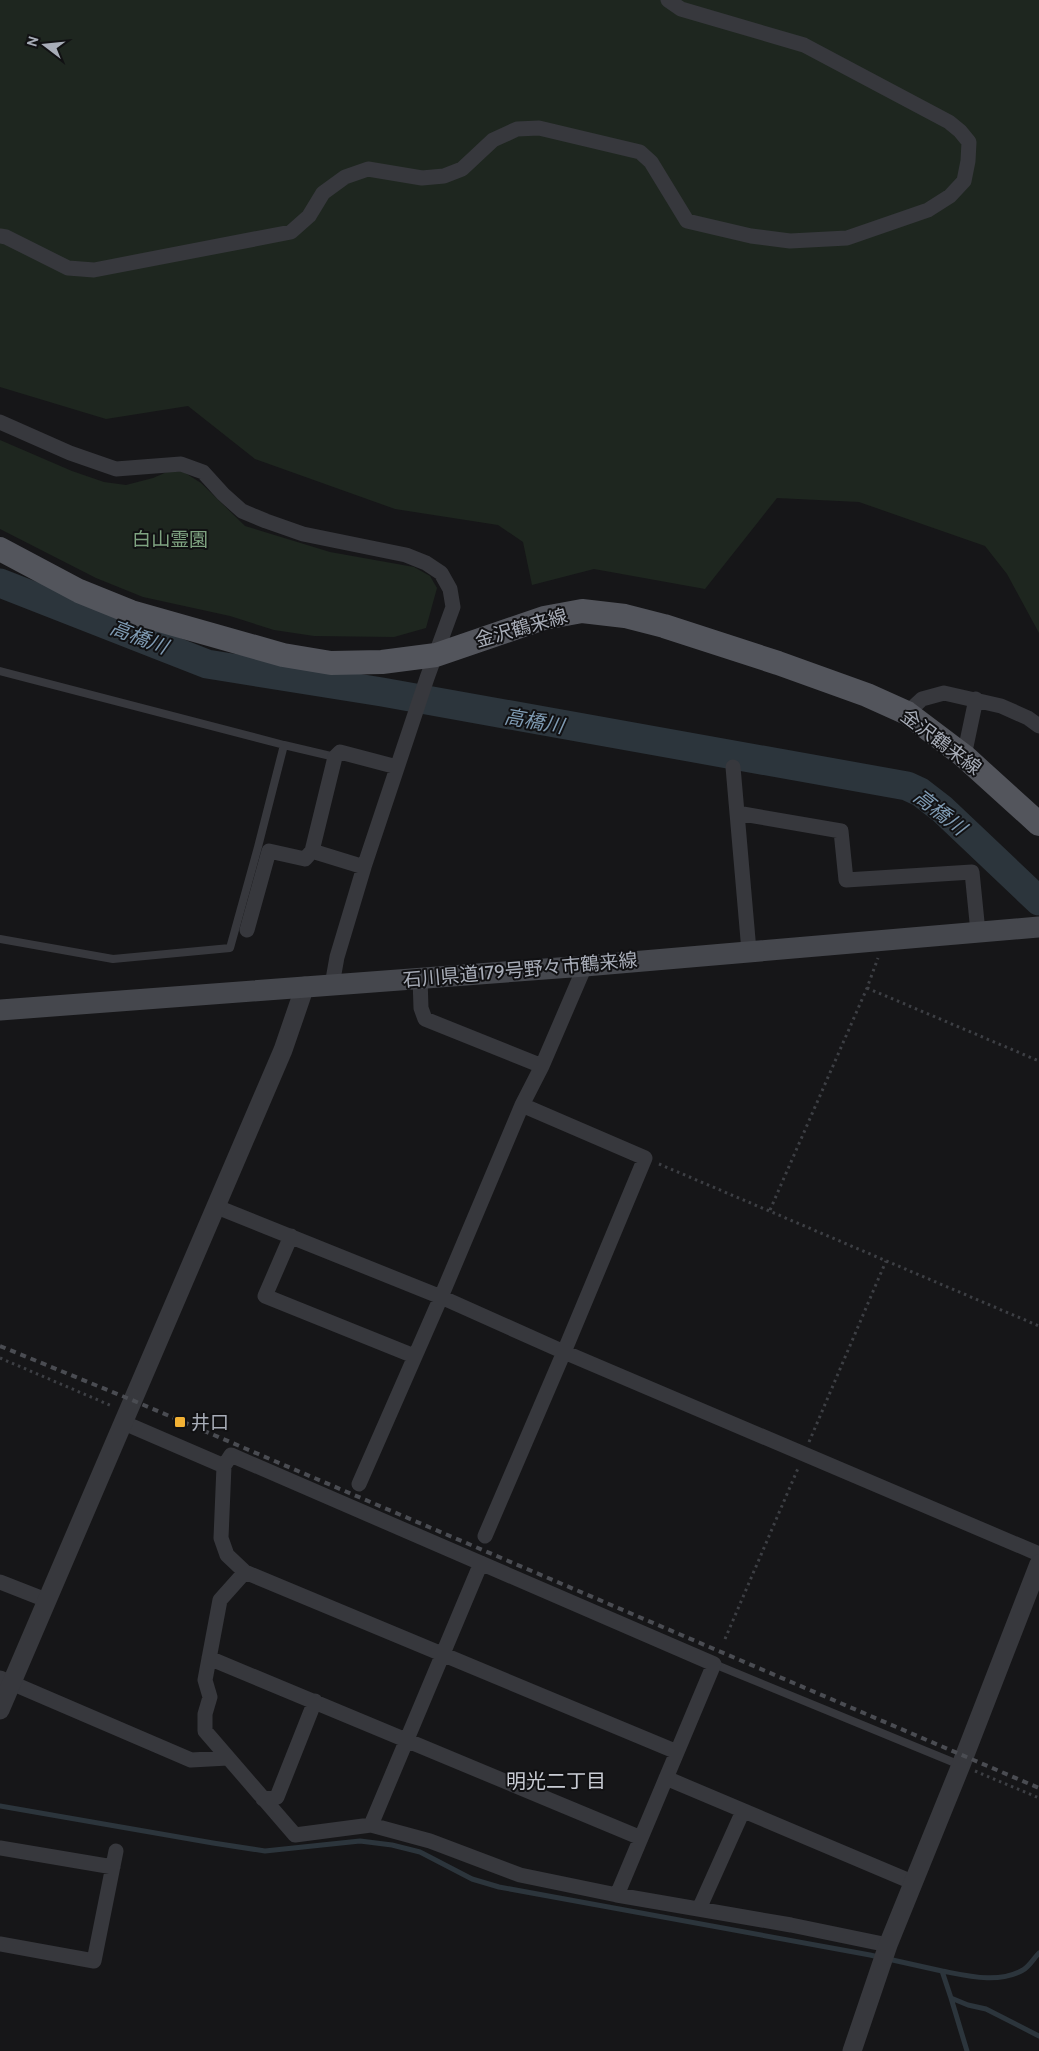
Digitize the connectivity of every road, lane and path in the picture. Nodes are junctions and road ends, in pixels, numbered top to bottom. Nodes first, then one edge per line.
1 (668, 0) edge
2 (0, 236) edge
3 (0, 422) edge
4 (0, 549) edge
5 (436, 655) junction
6 (0, 672) edge
7 (976, 700) junction
8 (906, 713) junction
9 (1039, 726) edge
10 (284, 745) junction
11 (964, 756) junction
12 (336, 757) junction
13 (397, 767) junction
14 (733, 767) dead end
15 (737, 813) junction
16 (1039, 824) edge
17 (312, 851) junction
18 (364, 867) junction
19 (1039, 927) edge
20 (247, 930) dead end
21 (978, 932) junction
22 (0, 939) edge
23 (884, 940) junction
24 (749, 951) junction
25 (585, 966) junction
26 (420, 978) junction
27 (332, 985) junction
28 (305, 986) junction
29 (867, 988) junction
30 (0, 1010) edge
31 (1039, 1061) edge
32 (542, 1066) junction
33 (522, 1104) junction
34 (645, 1158) junction
35 (216, 1206) junction
36 (770, 1210) junction
37 (291, 1236) junction
38 (441, 1297) junction
39 (1039, 1326) edge
40 (564, 1352) junction
41 (414, 1356) junction
42 (0, 1358) edge
43 (125, 1417) junction
44 (224, 1466) junction
45 (359, 1484) dead end
46 (485, 1536) dead end
47 (1039, 1554) edge
48 (481, 1564) junction
49 (1039, 1564) edge
50 (245, 1572) junction
51 (0, 1582) edge
52 (46, 1600) junction
53 (443, 1654) junction
54 (209, 1658) junction
55 (714, 1664) junction
56 (6, 1681) edge
57 (315, 1701) junction
58 (0, 1710) edge
59 (408, 1739) junction
60 (677, 1752) junction
61 (228, 1758) junction
62 (961, 1765) junction
63 (666, 1778) junction
64 (1039, 1798) edge
65 (263, 1799) junction
66 (742, 1811) junction
67 (371, 1825) junction
68 (641, 1838) junction
69 (0, 1848) edge
70 (116, 1851) dead end
71 (113, 1867) junction
72 (912, 1882) junction
73 (617, 1895) junction
74 (699, 1909) junction
75 (0, 1944) edge
76 (885, 1954) junction
77 (852, 2051) edge

1 - 2 street
3 - 5 street
4 - 5 main road, 金沢鶴来線
5 - 8 main road, 金沢鶴来線
5 - 13 street
6 - 10 lane
7 - 8 street
7 - 9 street
7 - 11 street
8 - 11 main road, 金沢鶴来線
10 - 12 lane
10 - 22 lane
11 - 16 main road, 金沢鶴来線
12 - 13 street
12 - 17 street
13 - 18 street
14 - 15 street
15 - 21 street
15 - 24 street
17 - 18 street
17 - 20 street
18 - 27 street
19 - 21 main road, 石川県道179号野々市鶴来線
21 - 23 main road, 石川県道179号野々市鶴来線
23 - 24 main road, 石川県道179号野々市鶴来線
23 - 29 path
24 - 25 main road, 石川県道179号野々市鶴来線
25 - 26 main road, 石川県道179号野々市鶴来線
25 - 32 street
26 - 27 main road, 石川県道179号野々市鶴来線
26 - 32 street
27 - 28 main road, 石川県道179号野々市鶴来線
28 - 30 main road, 石川県道179号野々市鶴来線
28 - 35 street
29 - 31 path
29 - 36 path
32 - 33 street
33 - 34 street
33 - 38 street
34 - 36 path
34 - 40 street
35 - 37 street
35 - 43 street
36 - 39 path
37 - 38 street
37 - 41 street
38 - 40 street
38 - 41 street
40 - 46 street
40 - 47 street
41 - 45 street
42 - 43 path
43 - 44 street
43 - 52 street
44 - 48 street
44 - 50 street
48 - 53 street
48 - 55 street
49 - 62 street
50 - 53 street
50 - 54 street
51 - 52 street
52 - 56 street
53 - 59 street
53 - 60 street
54 - 57 street
54 - 61 street
55 - 60 street
55 - 62 lane
56 - 58 street
56 - 61 street
57 - 59 street
57 - 65 street
59 - 67 street
59 - 68 street
60 - 63 street
61 - 65 street
62 - 64 path
62 - 72 street
63 - 66 street
63 - 68 street
65 - 67 street
66 - 72 street
66 - 74 street
67 - 73 street
68 - 73 street
69 - 71 street
70 - 71 street
71 - 75 street
72 - 76 street
73 - 74 street
74 - 76 street
76 - 77 street

